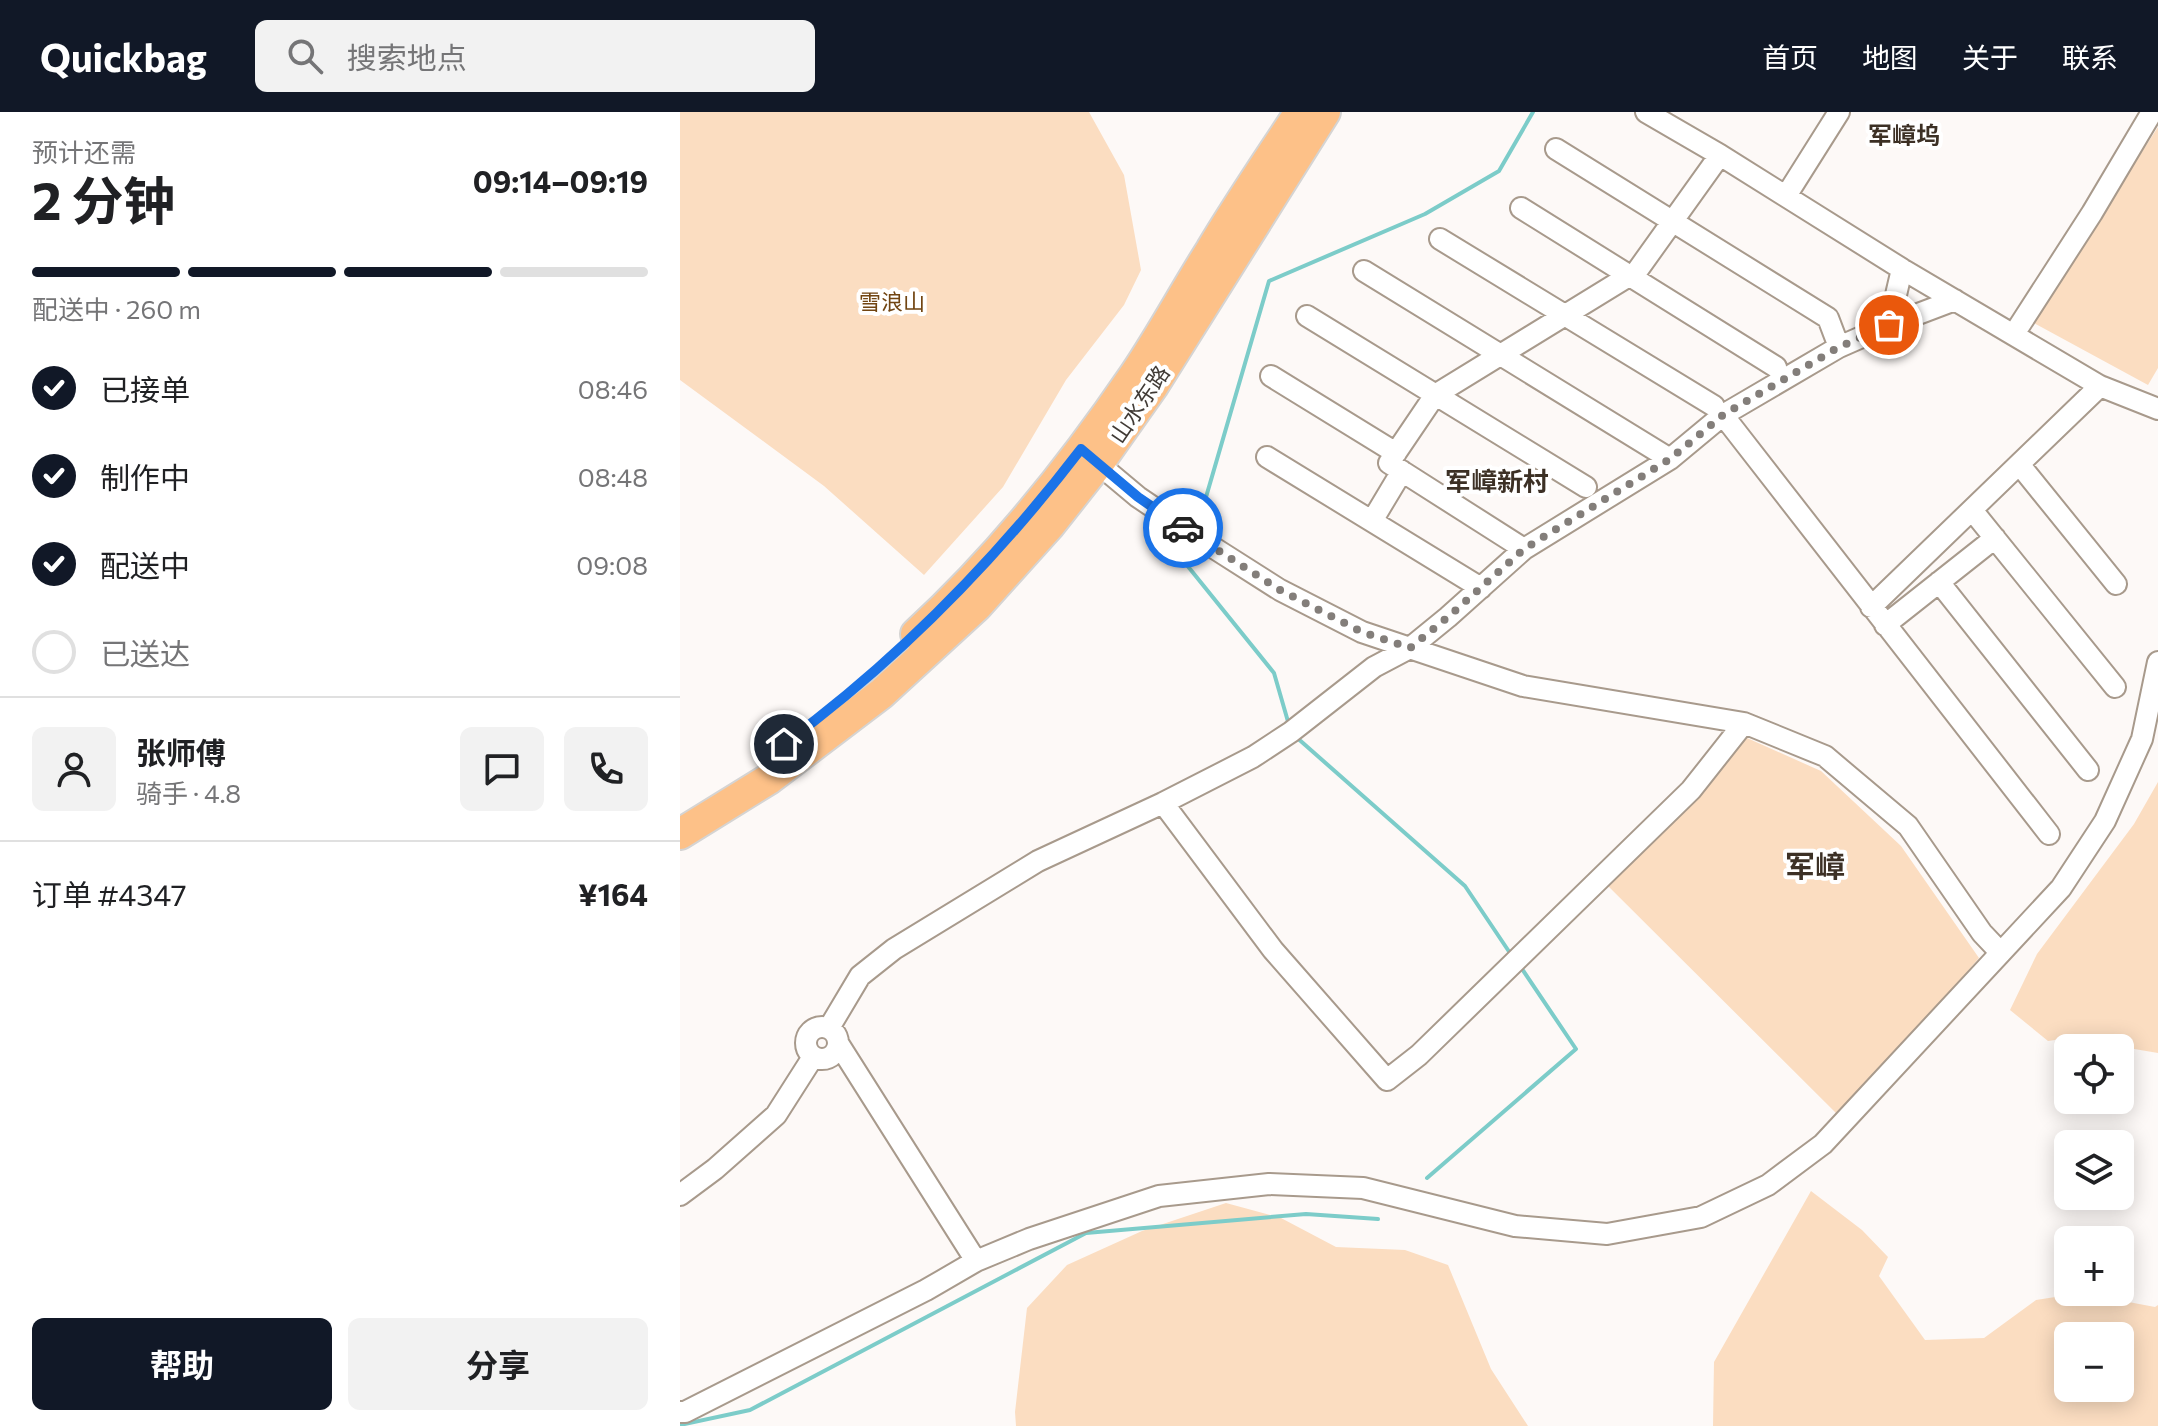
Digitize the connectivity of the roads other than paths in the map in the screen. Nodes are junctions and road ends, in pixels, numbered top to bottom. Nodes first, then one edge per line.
1 (1300, 112) edge
2 (1325, 112) edge
3 (1646, 112) edge
4 (1839, 112) edge
5 (2152, 112) edge
6 (1556, 149) dead end
7 (1720, 155) junction
8 (1786, 196) junction
9 (1521, 208) dead end
10 (1673, 221) junction
11 (1440, 239) dead end
12 (1902, 269) junction
13 (1364, 271) dead end
14 (1630, 276) junction
15 (1955, 300) junction
16 (1565, 315) junction
17 (1307, 316) dead end
18 (1889, 325) junction
19 (2014, 334) junction
20 (1839, 347) junction
21 (1500, 355) junction
22 (1776, 367) dead end
23 (1271, 376) dead end
24 (2100, 386) junction
25 (1435, 395) junction
26 (2158, 409) edge
27 (1718, 410) junction
28 (1090, 456) junction
29 (1267, 457) dead end
30 (1670, 459) junction
31 (1399, 462) junction
32 (2019, 464) junction
33 (1586, 487) dead end
34 (1972, 510) junction
35 (1372, 521) junction
36 (1995, 538) junction
37 (1524, 549) junction
38 (1939, 582) junction
39 (2116, 584) dead end
40 (1481, 588) junction
41 (1871, 607) junction
42 (1885, 625) junction
43 (1410, 648) junction
44 (2158, 662) edge
45 (2115, 687) dead end
46 (1744, 723) junction
47 (2088, 770) dead end
48 (1163, 803) junction
49 (680, 812) edge
50 (680, 834) edge
51 (2049, 834) dead end
52 (2000, 952) junction
53 (834, 1036) junction
54 (680, 1195) edge
55 (976, 1261) junction
56 (680, 1412) edge

1 - 28 highway, 山水东路
2 - 28 highway, 山水东路
3 - 7 street
4 - 8 street
5 - 19 street
6 - 10 street
7 - 8 street
7 - 10 street
8 - 12 street
9 - 14 street
10 - 14 street
10 - 20 street
11 - 16 street
12 - 15 street
12 - 18 street
13 - 21 street
14 - 16 street
14 - 22 street
15 - 18 street
15 - 19 street
16 - 21 street
16 - 27 street
17 - 25 street
18 - 20 street
19 - 24 street
20 - 27 street
21 - 25 street
21 - 30 street
23 - 31 street
24 - 26 street
24 - 32 street
25 - 31 street
25 - 33 street
27 - 30 street
27 - 41 street
28 - 43 street
28 - 49 highway, 山水东路
28 - 50 highway, 山水东路
29 - 35 street
30 - 37 street
31 - 35 street
31 - 37 street
32 - 34 street
32 - 39 street
34 - 36 street
34 - 41 street
35 - 40 street
36 - 38 street
36 - 45 street
37 - 40 street
38 - 42 street
38 - 47 street
40 - 43 street
41 - 42 street
42 - 51 street
43 - 46 street
43 - 48 street
44 - 52 street
46 - 48 street
46 - 52 street
48 - 53 street
52 - 55 street
53 - 54 street
53 - 55 street
55 - 56 street

